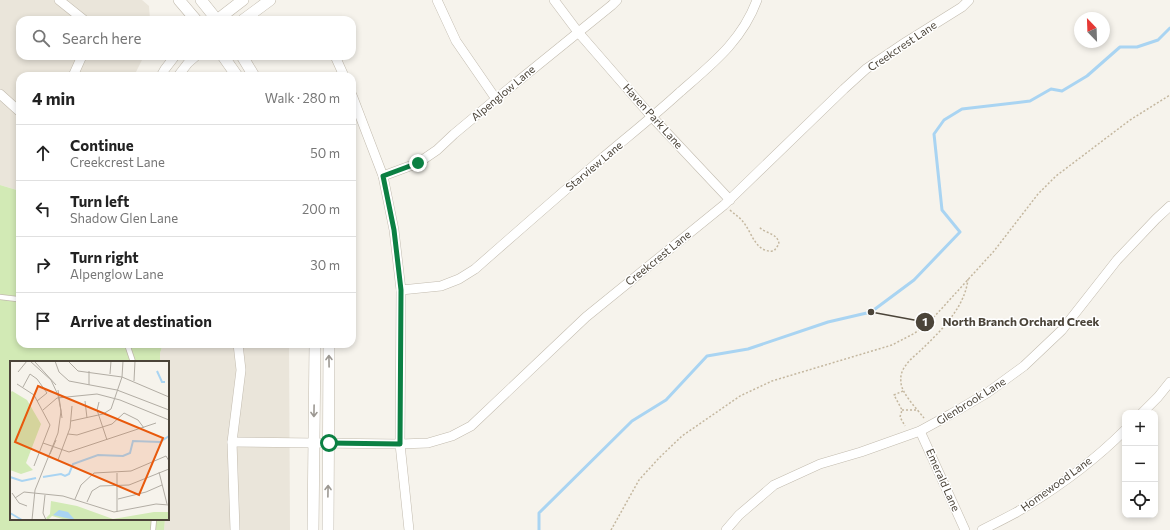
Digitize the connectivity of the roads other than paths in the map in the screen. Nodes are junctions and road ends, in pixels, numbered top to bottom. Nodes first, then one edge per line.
1 (58, 0) edge
2 (179, 0) edge
3 (201, 0) edge
4 (243, 0) edge
5 (270, 0) edge
6 (437, 0) edge
7 (554, 0) edge
8 (617, 0) edge
9 (757, 0) edge
10 (969, 0) edge
11 (79, 16) edge
12 (193, 16) edge
13 (214, 16) edge
14 (222, 16) edge
15 (248, 16) edge
16 (578, 32) junction
17 (80, 60) edge
18 (172, 60) edge
19 (191, 60) edge
20 (226, 60) edge
21 (244, 60) edge
22 (337, 60) edge
23 (75, 72) edge
24 (163, 72) edge
25 (181, 72) edge
26 (234, 72) edge
27 (252, 72) edge
28 (342, 72) edge
29 (0, 94) edge
30 (496, 99) junction
31 (356, 105) edge
32 (16, 108) edge
33 (652, 117) junction
34 (383, 176) junction
35 (727, 202) junction
36 (1170, 206) edge
37 (401, 290) junction
38 (0, 297) edge
39 (16, 299) edge
40 (128, 348) edge
41 (238, 348) edge
42 (315, 348) edge
43 (329, 348) edge
44 (133, 361) edge
45 (1170, 382) edge
46 (1145, 410) edge
47 (920, 431) junction
48 (1122, 433) edge
49 (232, 442) junction
50 (321, 443) junction
51 (400, 444) junction
52 (154, 520) edge
53 (153, 530) edge
54 (235, 530) edge
55 (313, 530) edge
56 (328, 530) edge
57 (409, 530) edge
58 (726, 530) edge
59 (965, 530) edge
60 (982, 530) edge

1 - 11 street
2 - 12 street
3 - 13 street
4 - 14 street
5 - 15 street
6 - 30 street
7 - 16 street, Haven Park Lane
8 - 16 street, Alpenglow Lane
9 - 33 street, Starview Lane
10 - 35 street, Creekcrest Lane
16 - 30 street, Alpenglow Lane
16 - 33 street, Haven Park Lane
17 - 23 street
18 - 24 street
19 - 25 street
20 - 26 street
21 - 27 street
22 - 28 street
29 - 32 street
30 - 34 street, Alpenglow Lane
31 - 34 street
33 - 35 street, Haven Park Lane
33 - 37 street, Starview Lane
34 - 37 street
35 - 51 street, Creekcrest Lane
36 - 47 street, Glenbrook Lane
37 - 51 street
38 - 39 lane
40 - 44 lane
41 - 49 street
42 -> 50 street
50 -> 43 street
45 - 46 street
47 - 58 street, Glenbrook Lane
47 - 59 street, Emerald Lane
48 - 60 street, Homewood Lane
49 - 50 street, Creekcrest Lane
49 - 54 street
50 - 51 street, Creekcrest Lane
50 - 55 street
56 -> 50 street
51 - 57 street
52 - 53 lane

